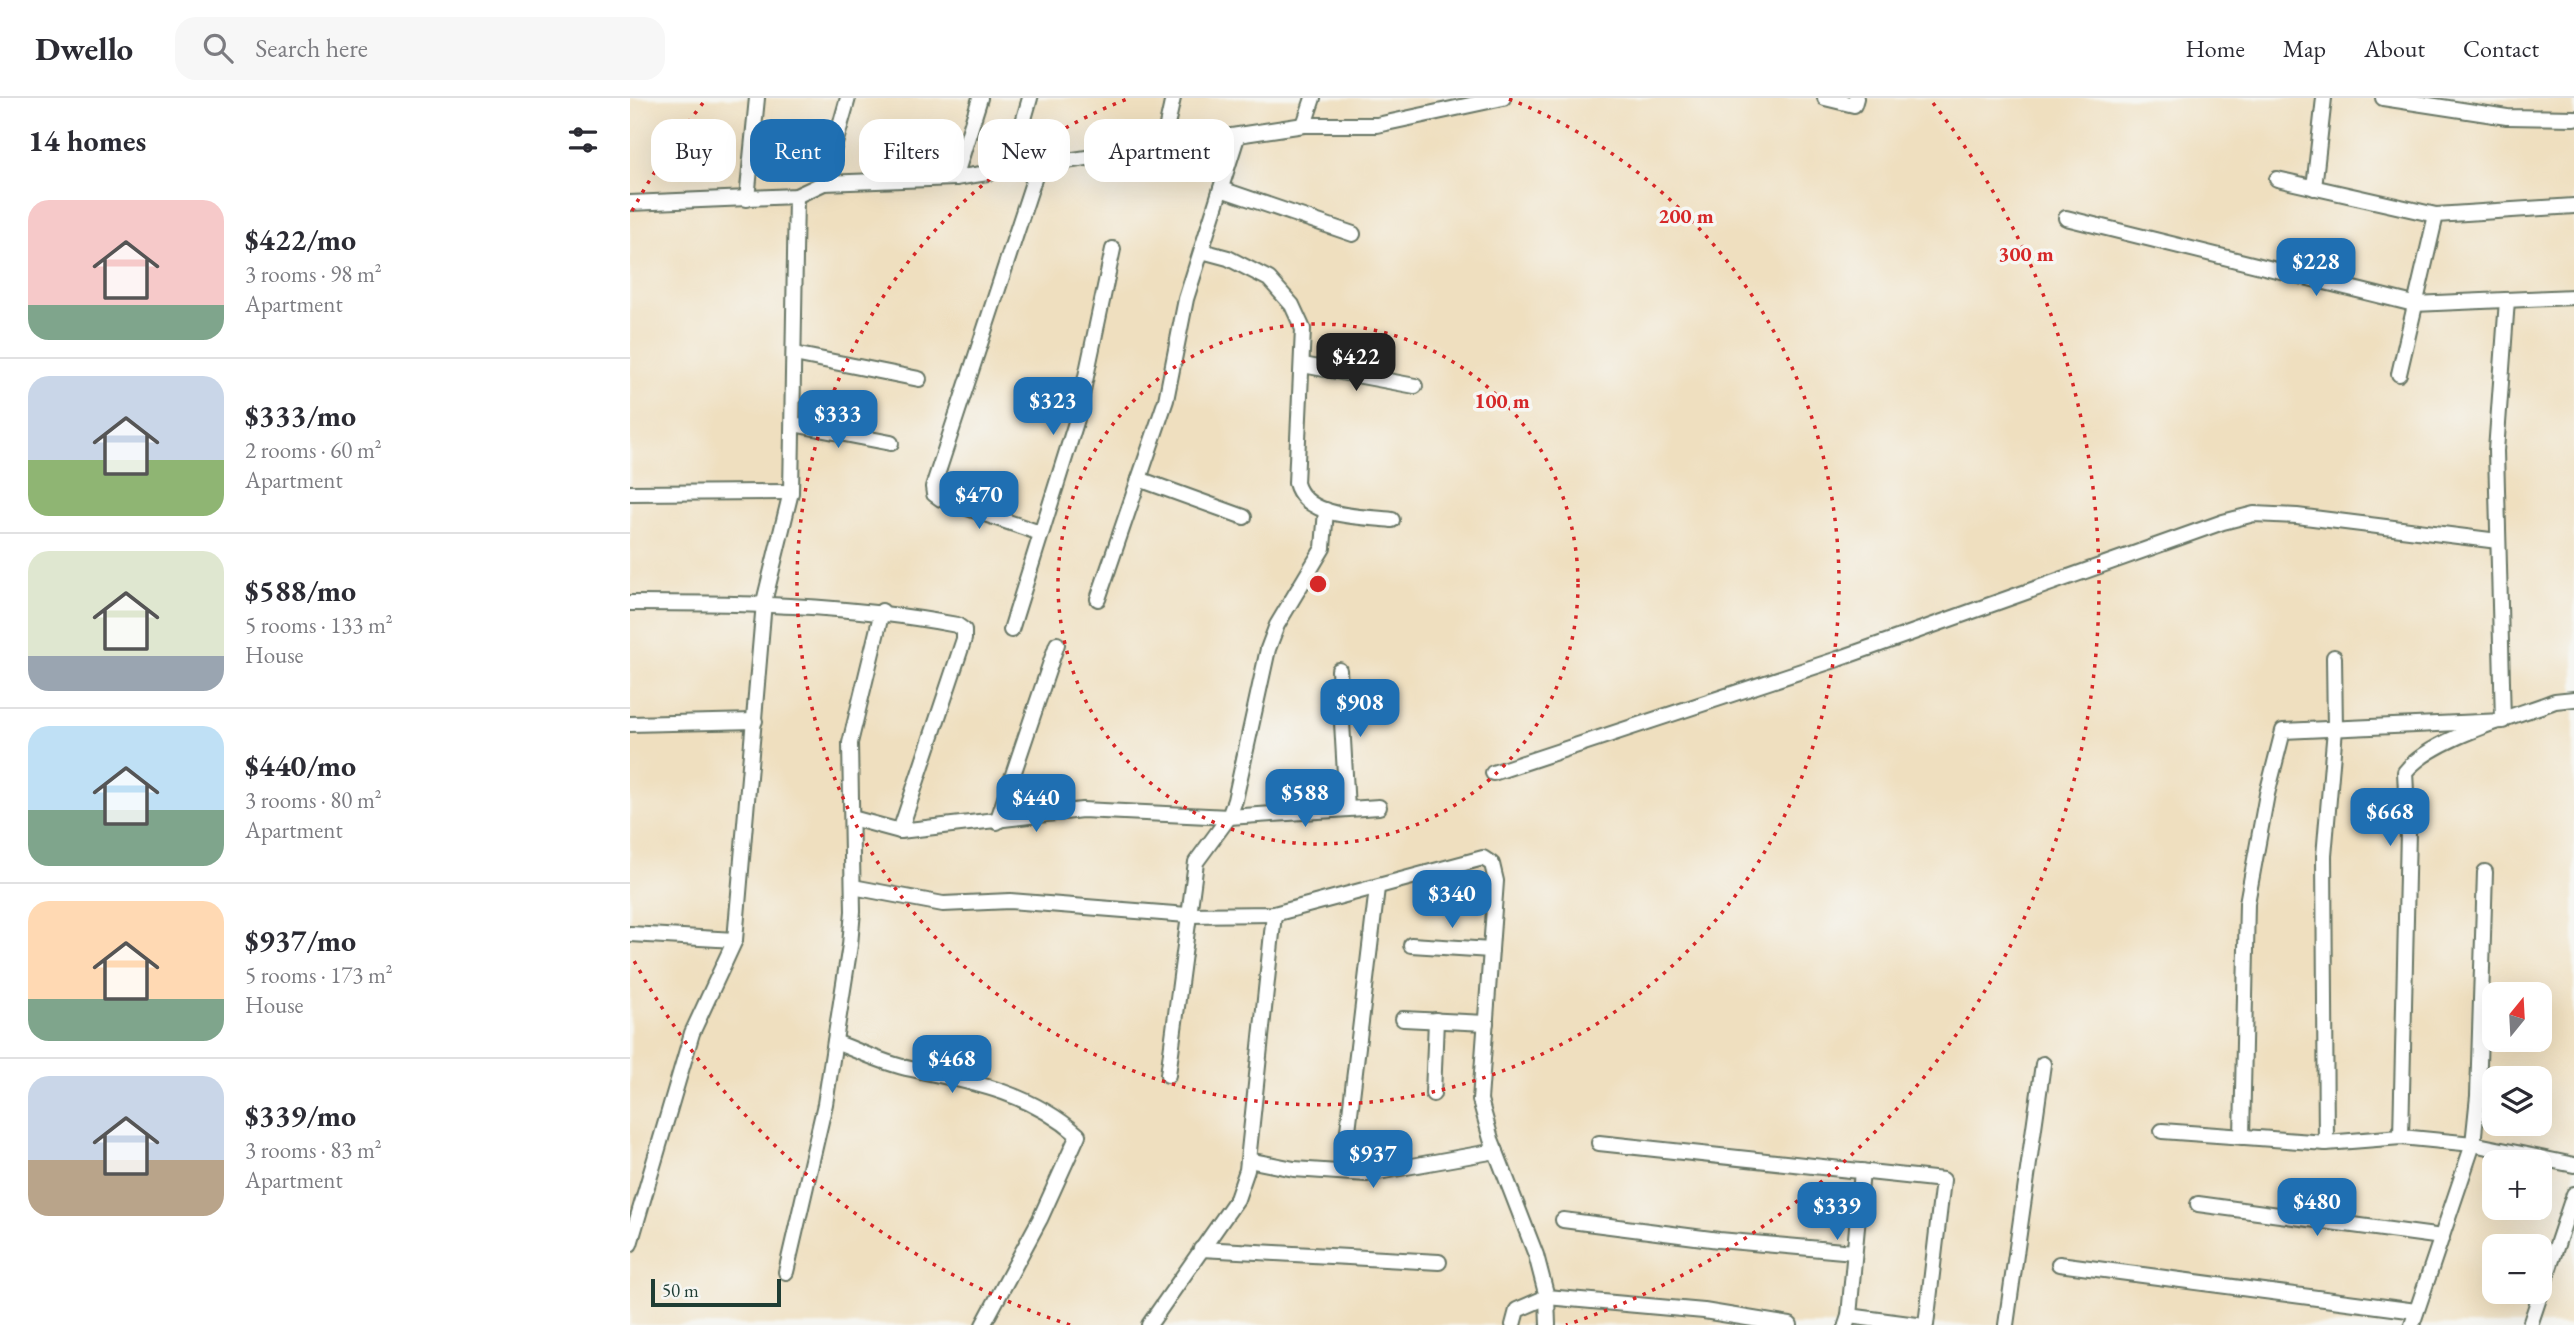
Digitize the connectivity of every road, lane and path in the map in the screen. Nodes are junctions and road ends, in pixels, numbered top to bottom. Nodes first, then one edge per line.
1 (757, 98) edge
2 (848, 98) edge
3 (980, 98) edge
4 (1030, 98) edge
5 (1173, 98) edge
6 (1312, 98) edge
7 (1503, 98) edge
8 (1825, 98) edge
9 (1856, 98) edge
10 (2324, 98) edge
11 (2383, 98) edge
12 (1449, 104) edge
13 (2574, 118) edge
14 (1024, 119) edge
15 (1168, 119) edge
16 (1304, 124) junction
17 (1234, 137) edge
18 (1237, 137) junction
19 (964, 149) edge
20 (2277, 179) dead end
21 (859, 182) edge
22 (1033, 182) edge
23 (824, 183) junction
24 (2314, 188) junction
25 (1221, 189) junction
26 (796, 196) junction
27 (747, 199) junction
28 (630, 203) edge
29 (2574, 206) edge
30 (2436, 215) junction
31 (2066, 218) dead end
32 (1353, 234) dead end
33 (1113, 250) dead end
34 (1202, 251) junction
35 (2574, 297) edge
36 (2507, 300) junction
37 (2414, 304) junction
38 (794, 354) junction
39 (1303, 365) junction
40 (2399, 374) dead end
41 (919, 379) dead end
42 (1415, 386) dead end
43 (793, 424) junction
44 (891, 443) dead end
45 (1139, 479) junction
46 (791, 492) junction
47 (630, 493) edge
48 (1326, 510) junction
49 (1244, 517) dead end
50 (1392, 520) dead end
51 (1040, 533) junction
52 (2498, 541) junction
53 (1098, 599) dead end
54 (764, 602) junction
55 (630, 603) edge
56 (882, 611) junction
57 (1011, 629) dead end
58 (1057, 644) dead end
59 (2334, 657) dead end
60 (1339, 670) dead end
61 (2574, 699) edge
62 (755, 721) junction
63 (2503, 721) junction
64 (630, 724) edge
65 (2335, 729) junction
66 (1493, 773) dead end
67 (1379, 807) dead end
68 (1347, 809) junction
69 (1229, 817) junction
70 (852, 818) junction
71 (997, 822) junction
72 (900, 831) junction
73 (2485, 872) dead end
74 (853, 887) junction
75 (1377, 888) junction
76 (1274, 914) junction
77 (1187, 915) junction
78 (630, 934) edge
79 (735, 940) junction
80 (1411, 945) dead end
81 (1491, 950) junction
82 (1403, 1019) dead end
83 (1436, 1020) junction
84 (1486, 1023) junction
85 (835, 1042) junction
86 (2043, 1065) dead end
87 (1168, 1075) dead end
88 (1433, 1094) dead end
89 (2162, 1131) dead end
90 (2242, 1137) junction
91 (2401, 1137) junction
92 (1599, 1143) dead end
93 (2326, 1143) junction
94 (2473, 1144) junction
95 (1496, 1151) junction
96 (1248, 1160) junction
97 (2574, 1165) edge
98 (1862, 1171) junction
99 (1343, 1172) junction
100 (2574, 1194) edge
101 (2198, 1204) dead end
102 (1563, 1220) dead end
103 (2442, 1237) junction
104 (630, 1244) edge
105 (1201, 1250) junction
106 (1854, 1252) junction
107 (1440, 1262) dead end
108 (2059, 1264) dead end
109 (786, 1272) dead end
110 (1547, 1297) junction
111 (2414, 1318) edge
112 (1847, 1320) edge
113 (982, 1325) edge
114 (1149, 1325) edge
115 (1513, 1325) edge
116 (1548, 1325) edge
117 (1790, 1325) edge
118 (1917, 1325) edge
119 (1926, 1325) edge
120 (2006, 1325) edge
121 (2530, 1325) edge

1 - 27 street
2 - 23 street
3 - 19 street
4 - 14 street
5 - 15 street
6 - 16 street
7 - 12 street
8 - 9 street
10 - 24 street
11 - 13 street
12 - 16 street
16 - 18 street
17 - 18 street
18 - 25 street
20 - 24 street
21 - 23 street
22 - 51 street
23 - 26 street
24 - 30 street
25 - 32 street
25 - 34 street
26 - 27 street
26 - 38 street
27 - 28 street
29 - 30 street
30 - 37 street
31 - 37 street
33 - 51 street
34 - 39 street
34 - 45 street
35 - 36 street
36 - 37 street
36 - 52 street
37 - 40 street
38 - 41 street
38 - 43 street
39 - 42 street
39 - 48 street
43 - 44 street
43 - 46 street
45 - 49 street
45 - 53 street
46 - 47 street
46 - 54 street
48 - 50 street
48 - 69 street
51 - 57 street
52 - 63 street
52 - 66 street
54 - 55 street
54 - 56 street
54 - 62 street
56 - 70 street
56 - 72 street
58 - 71 street
59 - 65 street
60 - 68 street
61 - 63 street
62 - 64 street
62 - 79 street
63 - 65 street
63 - 91 street
65 - 90 street
65 - 93 street
67 - 68 street
68 - 69 street
69 - 71 street
69 - 77 street
70 - 72 street
70 - 74 street
71 - 72 street
73 - 94 street
74 - 77 street
74 - 85 street
75 - 76 street
75 - 81 street
75 - 99 street
76 - 77 street
76 - 96 street
77 - 87 street
78 - 79 street
79 - 104 street
80 - 81 street
81 - 84 street
82 - 83 street
83 - 84 street
83 - 88 street
84 - 95 street
85 - 109 street
85 - 113 street
86 - 120 street
89 - 90 street
90 - 93 street
91 - 93 street
91 - 94 street
92 - 98 street
94 - 97 street
94 - 103 street
95 - 99 street
95 - 110 street
96 - 99 street
96 - 105 street
98 - 106 street
98 - 119 street
100 - 121 street
101 - 103 street
102 - 106 street
103 - 111 street
105 - 107 street
105 - 114 street
106 - 112 street
108 - 111 street
110 - 115 street
110 - 116 street
110 - 117 street
112 - 118 street

